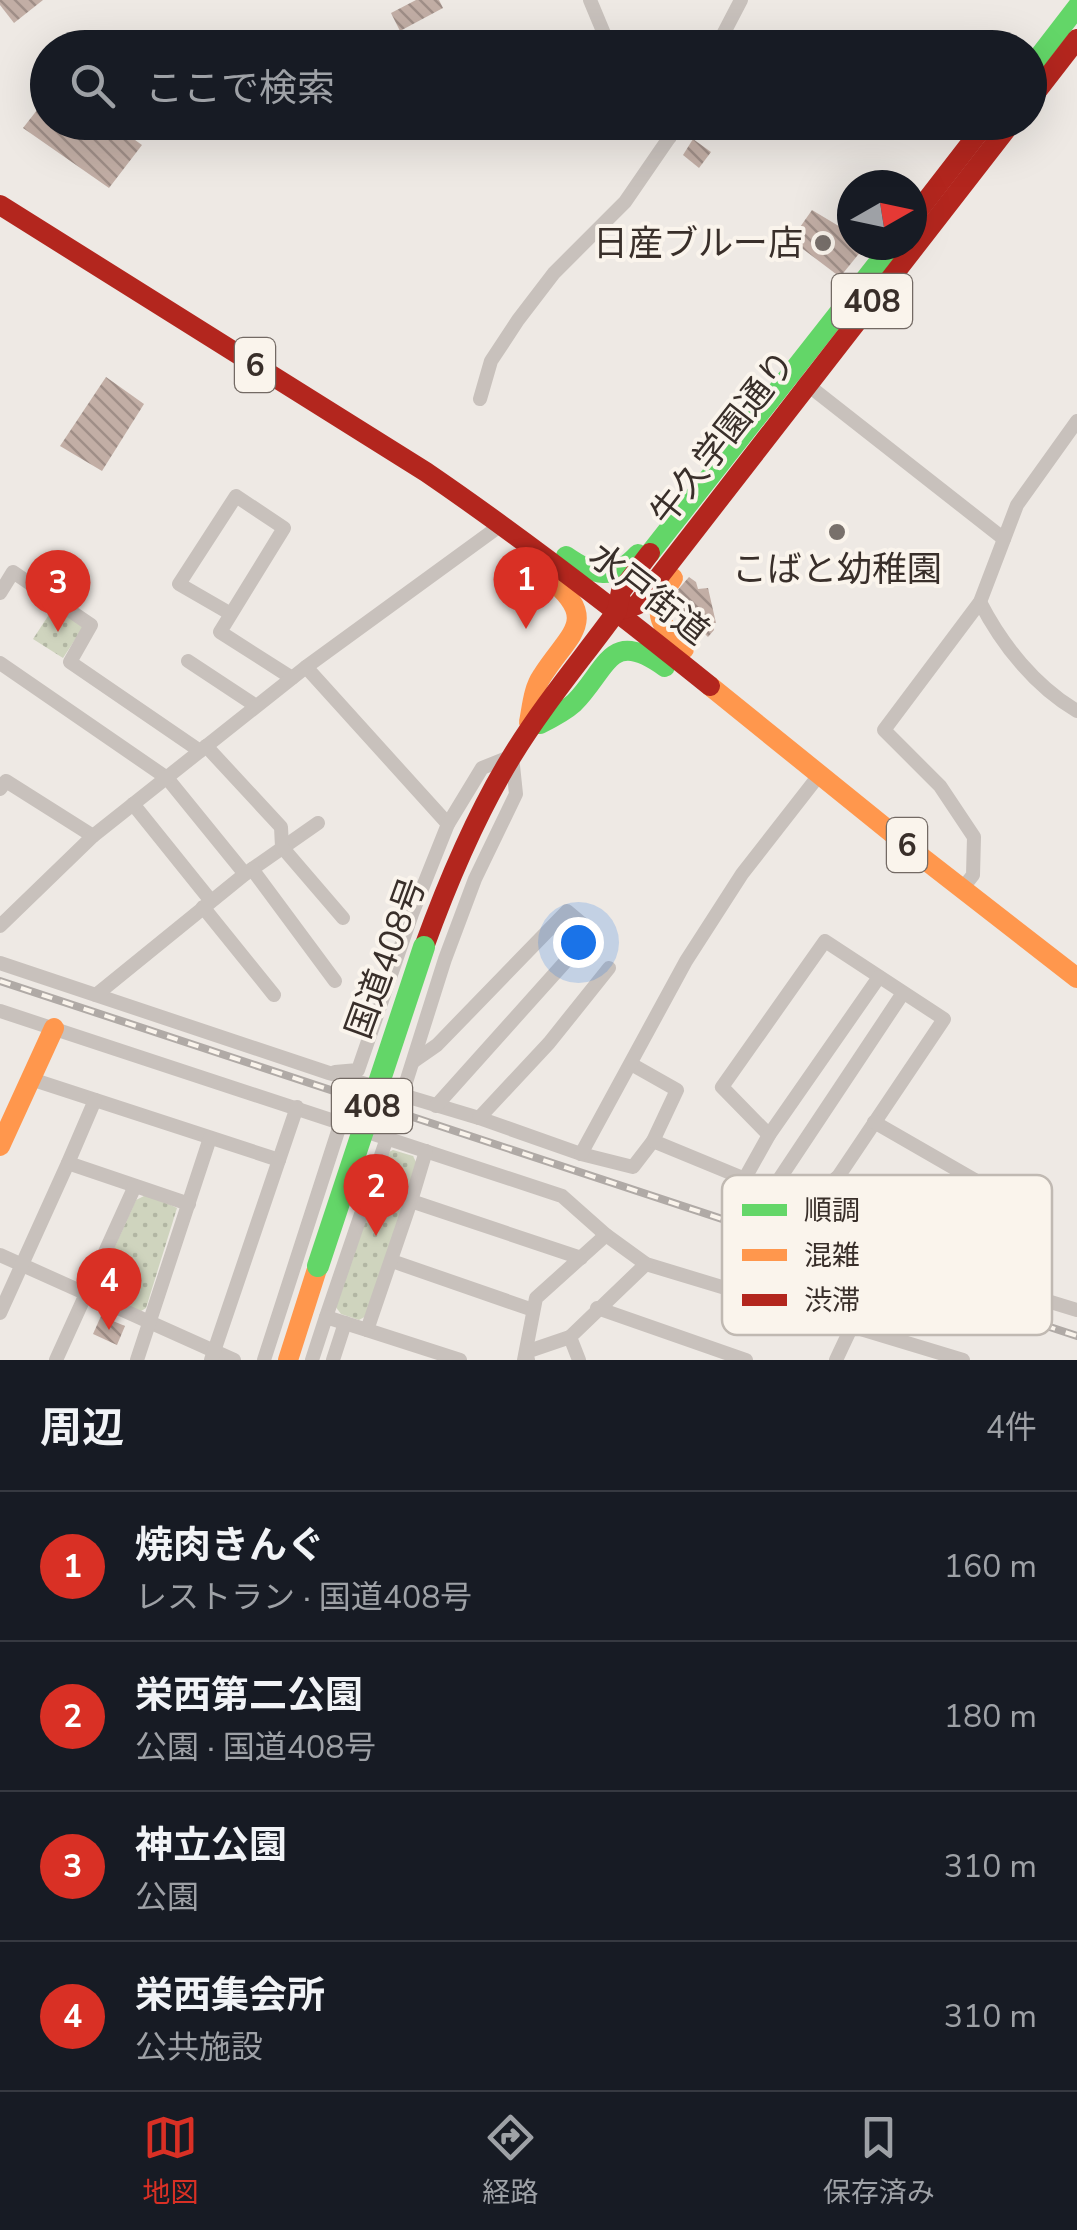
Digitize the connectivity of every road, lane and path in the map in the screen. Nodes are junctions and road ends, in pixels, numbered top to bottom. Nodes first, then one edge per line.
1 (590, 0) edge
2 (740, 0) edge
3 (1077, 8) edge
4 (602, 30) edge
5 (725, 30) edge
6 (1077, 39) edge
7 (1047, 46) edge
8 (1047, 78) edge
9 (667, 140) edge
10 (973, 140) edge
11 (997, 140) edge
12 (927, 200) edge
13 (0, 205) edge
14 (882, 260) edge
15 (800, 378) junction
16 (480, 399) dead end
17 (1077, 421) edge
18 (704, 501) junction
19 (501, 524) junction
20 (520, 539) junction
21 (1004, 539) junction
22 (0, 594) edge
23 (980, 602) junction
24 (617, 612) junction
25 (231, 614) junction
26 (188, 662) dead end
27 (0, 664) edge
28 (306, 667) junction
29 (292, 678) junction
30 (709, 687) junction
31 (256, 706) junction
32 (739, 710) junction
33 (1077, 711) edge
34 (527, 732) junction
35 (204, 748) junction
36 (512, 756) junction
37 (820, 774) junction
38 (168, 778) junction
39 (0, 789) edge
40 (134, 804) junction
41 (318, 823) dead end
42 (448, 824) junction
43 (93, 836) junction
44 (282, 847) junction
45 (249, 872) junction
46 (962, 889) junction
47 (207, 904) junction
48 (343, 918) dead end
49 (0, 926) edge
50 (0, 963) edge
51 (610, 968) dead end
52 (879, 976) junction
53 (1077, 978) edge
54 (336, 981) dead end
55 (904, 993) junction
56 (96, 995) junction
57 (274, 995) dead end
58 (0, 1011) edge
59 (54, 1028) junction
60 (413, 1062) junction
61 (630, 1064) junction
62 (328, 1073) junction
63 (31, 1079) junction
64 (402, 1095) junction
65 (95, 1100) junction
66 (436, 1106) junction
67 (297, 1107) junction
68 (479, 1118) junction
69 (341, 1122) junction
70 (874, 1122) junction
71 (2, 1135) edge
72 (769, 1135) junction
73 (210, 1138) junction
74 (387, 1138) junction
75 (653, 1141) junction
76 (426, 1150) junction
77 (582, 1154) junction
78 (279, 1160) junction
79 (68, 1163) junction
80 (738, 1175) edge
81 (747, 1175) edge
82 (782, 1175) edge
83 (838, 1175) edge
84 (966, 1175) edge
85 (134, 1186) junction
86 (411, 1201) junction
87 (189, 1204) junction
88 (606, 1235) junction
89 (0, 1255) edge
90 (581, 1258) junction
91 (392, 1261) junction
92 (23, 1264) junction
93 (646, 1264) junction
94 (722, 1287) edge
95 (86, 1293) junction
96 (1052, 1303) edge
97 (597, 1308) junction
98 (534, 1310) junction
99 (1077, 1310) edge
100 (0, 1313) edge
101 (326, 1317) junction
102 (150, 1322) junction
103 (345, 1323) junction
104 (367, 1330) junction
105 (848, 1335) edge
106 (881, 1335) edge
107 (570, 1337) junction
108 (213, 1356) edge
109 (526, 1357) edge
110 (56, 1360) edge
111 (137, 1360) edge
112 (234, 1360) edge
113 (264, 1360) edge
114 (288, 1360) edge
115 (312, 1360) edge
116 (332, 1360) edge
117 (460, 1360) edge
118 (579, 1360) edge
119 (746, 1360) edge
120 (836, 1360) edge
121 (963, 1360) edge

1 - 4 street
2 - 5 street
3 - 7 main road
6 - 8 main road
9 - 16 street
10 - 12 main road
11 - 15 main road, 牛久学園通り / 408
13 - 19 main road, 水戸街道 / 6
14 - 15 main road, 牛久学園通り / 408
15 - 18 main road, 牛久学園通り / 408
15 - 21 street
17 - 21 street
18 - 20 main road
18 - 24 main road, 牛久学園通り / 408
18 - 32 main road
19 - 20 main road, 水戸街道 / 6
19 - 28 street
20 - 24 main road, 水戸街道 / 6
20 - 34 main road
21 - 23 street
22 - 35 street
23 - 33 street
23 - 46 street
24 - 30 main road, 水戸街道 / 6
24 - 34 main road, 国道408号 / 408
25 - 25 street
25 - 29 street
26 - 31 street
27 - 38 street
28 - 29 street
28 - 42 street
29 - 31 street
30 - 32 main road, 水戸街道 / 6
30 - 34 main road
31 - 35 street
32 - 37 main road, 水戸街道 / 6
34 - 36 main road, 国道408号 / 408
35 - 38 street
35 - 44 street
36 - 42 street
36 - 60 street
36 - 114 main road, 国道408号 / 408, bridge
37 - 46 main road, 水戸街道 / 6
37 - 61 street
38 - 40 street
38 - 45 street
39 - 43 street
40 - 43 street
40 - 47 street
41 - 44 street
42 - 62 street
43 - 49 street
44 - 45 street
44 - 48 street
45 - 47 street
45 - 54 street
46 - 53 main road, 水戸街道 / 6
47 - 56 street
47 - 57 street
50 - 56 street
51 - 68 street
52 - 55 street
52 - 72 street
52 - 72 street
55 - 70 street
55 - 82 street
56 - 62 street
58 - 59 street
59 - 63 main road
59 - 67 street
60 - 64 street
60 - 66 street
61 - 75 street
61 - 77 street
62 - 64 street
63 - 65 street
63 - 71 main road
64 - 66 street
65 - 73 street
65 - 79 street
66 - 68 street
67 - 69 street
67 - 78 street
68 - 77 street
69 - 74 street
69 - 113 street
70 - 83 street
70 - 84 street
72 - 81 street
73 - 78 street
73 - 87 street
74 - 76 street
74 - 101 street
75 - 77 street
75 - 80 street
76 - 86 street
76 - 88 street
78 - 108 street
79 - 85 street
79 - 92 street
85 - 87 street
85 - 95 street
86 - 90 street
86 - 91 street
87 - 102 street
88 - 90 street
88 - 93 street
89 - 92 street
90 - 98 street
91 - 98 street
91 - 104 street
92 - 95 street
92 - 100 street
93 - 94 street
93 - 97 street
95 - 102 street
95 - 110 street
96 - 99 street
97 - 107 street
97 - 119 street
98 - 109 street
101 - 103 street
101 - 115 street
102 - 108 street
102 - 111 street
103 - 104 street
103 - 116 street
104 - 117 street
105 - 120 street
106 - 121 street
107 - 109 street
107 - 118 street
108 - 112 street

